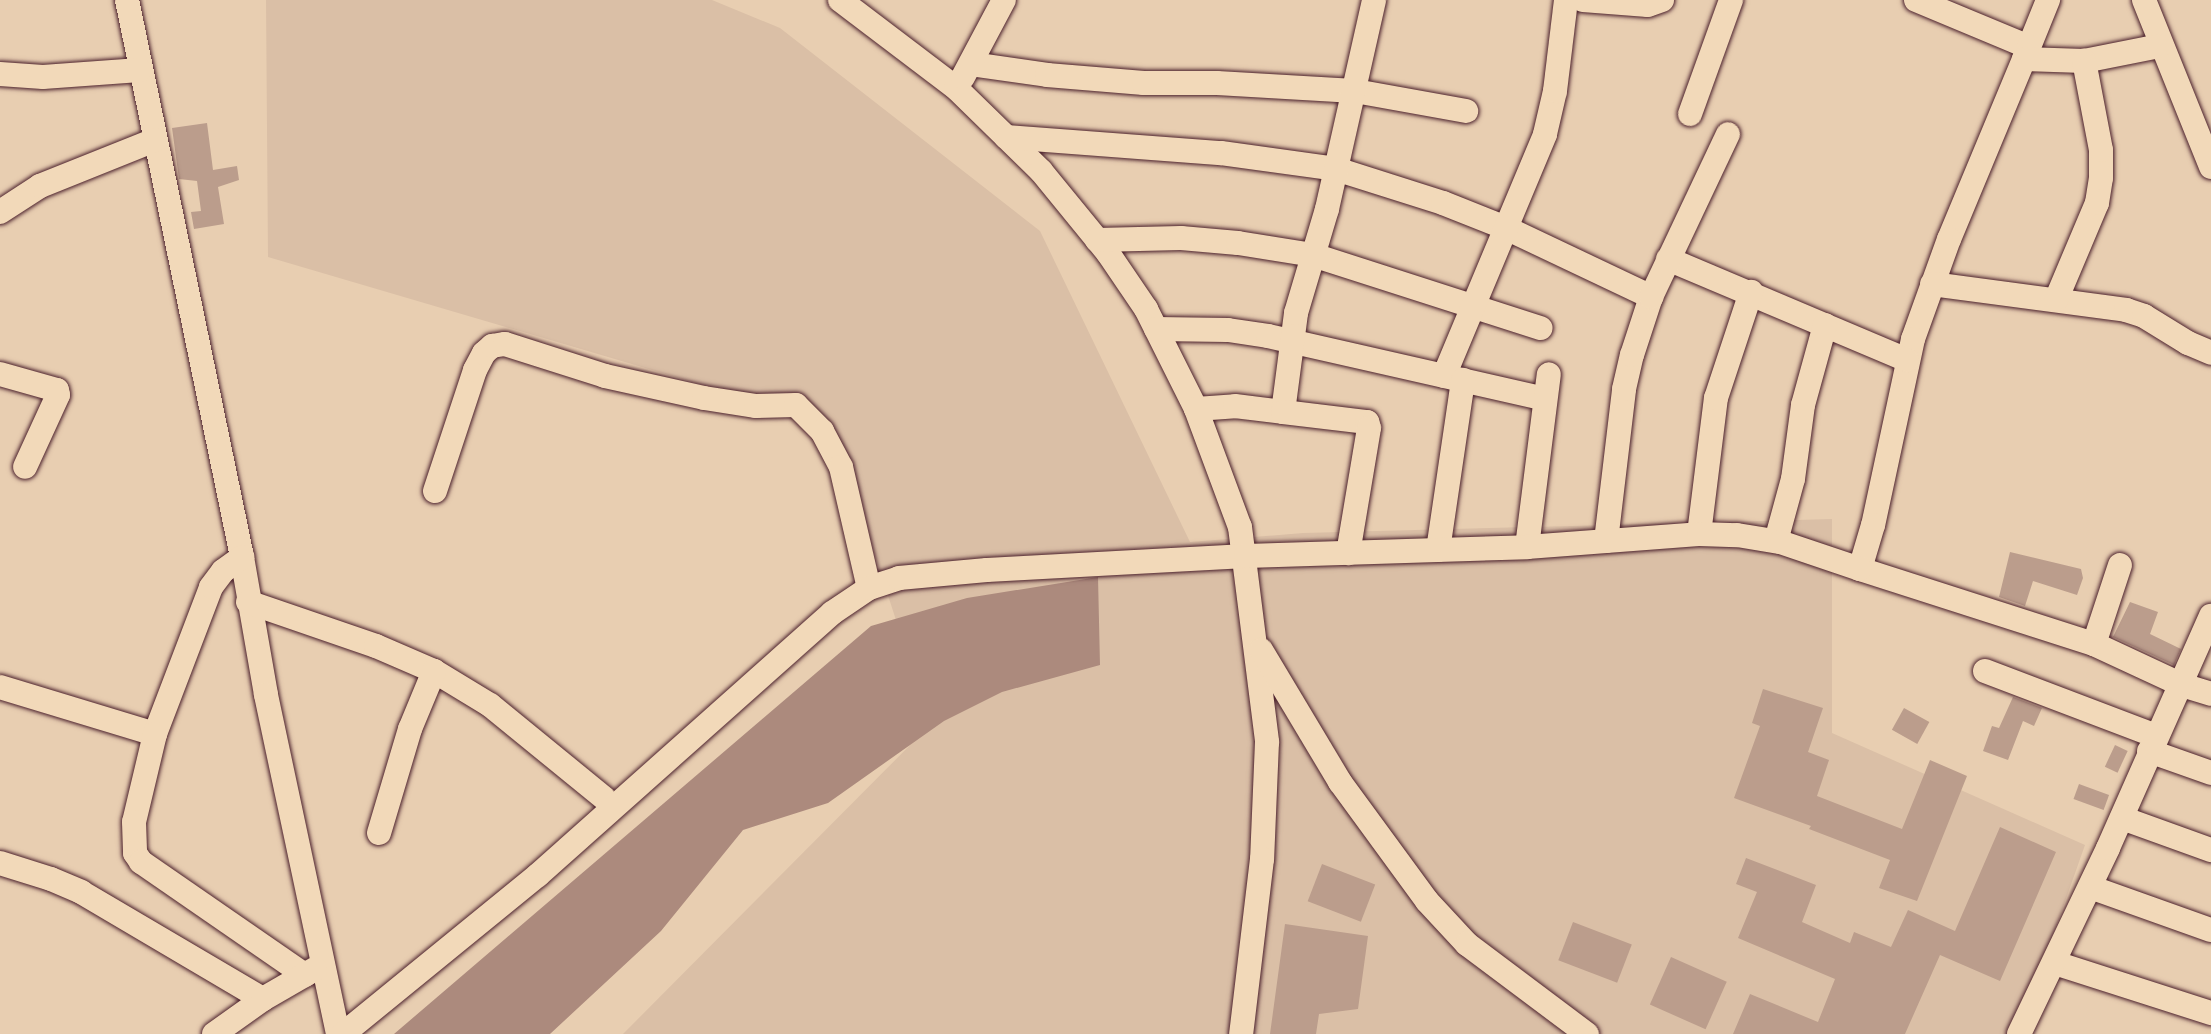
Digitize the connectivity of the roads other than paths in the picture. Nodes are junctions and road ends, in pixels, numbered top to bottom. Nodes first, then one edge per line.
1 (127, 0) edge
2 (840, 0) edge
3 (1004, 0) edge
4 (1374, 0) edge
5 (1566, 0) edge
6 (1584, 0) edge
7 (1662, 0) edge
8 (1731, 0) edge
9 (1916, 0) edge
10 (2048, 0) edge
11 (2144, 0) edge
12 (1966, 9) edge
13 (2160, 46) junction
14 (2026, 53) junction
15 (2084, 61) junction
16 (971, 64) junction
17 (140, 69) junction
18 (0, 74) edge
19 (956, 88) junction
20 (1354, 91) junction
21 (1466, 111) dead end
22 (1690, 114) dead end
23 (1728, 134) dead end
24 (1006, 137) junction
25 (154, 140) junction
26 (2211, 167) edge
27 (1336, 169) junction
28 (0, 212) edge
29 (1506, 228) junction
30 (1097, 240) junction
31 (1313, 255) junction
32 (1668, 259) junction
33 (1932, 284) junction
34 (1751, 292) junction
35 (1651, 297) junction
36 (2056, 300) junction
37 (1474, 305) junction
38 (1825, 325) junction
39 (1541, 328) dead end
40 (1156, 329) junction
41 (1292, 341) junction
42 (2211, 353) edge
43 (1907, 360) junction
44 (0, 374) edge
45 (1549, 374) dead end
46 (1454, 378) junction
47 (1545, 399) junction
48 (1196, 409) junction
49 (1283, 412) junction
50 (25, 467) dead end
51 (435, 491) dead end
52 (1698, 534) junction
53 (1606, 541) junction
54 (1776, 541) junction
55 (1527, 547) junction
56 (1438, 550) junction
57 (1348, 553) junction
58 (1246, 556) junction
59 (242, 557) junction
60 (2120, 565) dead end
61 (1860, 570) junction
62 (869, 588) junction
63 (248, 602) junction
64 (2211, 616) edge
65 (1256, 642) junction
66 (2094, 644) junction
67 (434, 671) junction
68 (1985, 671) dead end
69 (2182, 685) junction
70 (0, 687) edge
71 (2211, 694) edge
72 (155, 734) junction
73 (2153, 743) junction
74 (2211, 773) edge
75 (604, 798) dead end
76 (2122, 818) junction
77 (379, 833) dead end
78 (2211, 849) edge
79 (0, 863) edge
80 (2090, 887) junction
81 (2211, 930) edge
82 (2055, 963) junction
83 (314, 970) junction
84 (263, 999) junction
85 (2211, 1012) edge
86 (239, 1027) edge
87 (214, 1034) edge
88 (338, 1034) edge
89 (343, 1034) edge
90 (1241, 1034) edge
91 (1587, 1034) edge
92 (2019, 1034) edge

1 - 17 street
2 - 19 street
3 - 16 street
4 - 20 street
5 - 29 street
6 - 7 street
8 - 22 street
9 - 12 street
10 - 14 street
11 - 13 street
12 - 14 street
13 - 15 street
13 - 26 street
14 - 15 street
14 - 33 street
15 - 36 street
16 - 19 street
16 - 20 street
17 - 18 street
17 - 25 street
19 - 24 street
20 - 21 street
20 - 27 street
23 - 32 street
24 - 27 street
24 - 30 street
25 - 28 street
25 - 59 street
27 - 29 street
27 - 31 street
29 - 35 street
29 - 37 street
30 - 31 street
30 - 40 street
31 - 37 street
31 - 41 street
32 - 34 street
32 - 35 street
33 - 36 street
33 - 43 street
34 - 38 street
34 - 52 street
35 - 53 street
36 - 42 street
37 - 39 street
37 - 46 street
38 - 43 street
38 - 54 street
40 - 41 street
40 - 48 street
41 - 46 street
41 - 49 street
43 - 61 street
44 - 50 street
45 - 47 street
46 - 47 street
46 - 56 street
47 - 55 street
48 - 49 street
48 - 58 street
49 - 57 street
51 - 62 street
52 - 53 street
52 - 54 street
53 - 55 street
54 - 61 street
55 - 56 street
56 - 57 street
57 - 58 street
58 - 62 street
58 - 65 street
59 - 63 street
59 - 72 street
60 - 66 street
61 - 66 street
62 - 89 street
63 - 67 street
63 - 83 street
64 - 69 street
65 - 90 street
65 - 91 street
66 - 69 street
67 - 75 street
67 - 77 street
68 - 73 street
69 - 71 street
69 - 73 street
70 - 72 street
72 - 83 street
73 - 74 street
73 - 76 street
76 - 78 street
76 - 80 street
79 - 84 street
80 - 81 street
80 - 82 street
82 - 85 street
82 - 92 street
83 - 84 street
83 - 88 street
84 - 86 street
86 - 87 street

